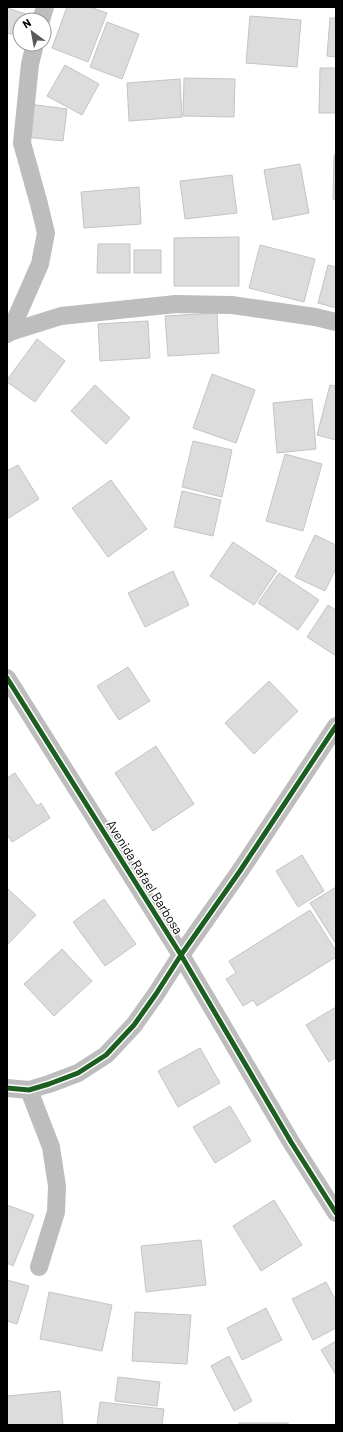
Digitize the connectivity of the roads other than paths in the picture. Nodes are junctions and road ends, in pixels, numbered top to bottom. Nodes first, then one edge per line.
1 (32, 52) edge
2 (336, 322) edge
3 (8, 333) edge
4 (7, 678) edge
5 (336, 726) edge
6 (181, 955) junction
7 (7, 1088) edge
8 (29, 1090) junction
9 (336, 1213) edge
10 (39, 1267) dead end

1 - 3 street
2 - 3 street
4 - 6 street, Avenida Rafael Barbosa
5 - 6 street
6 - 8 street
6 - 9 street, Avenida Rafael Barbosa
7 - 8 street
8 - 10 street

